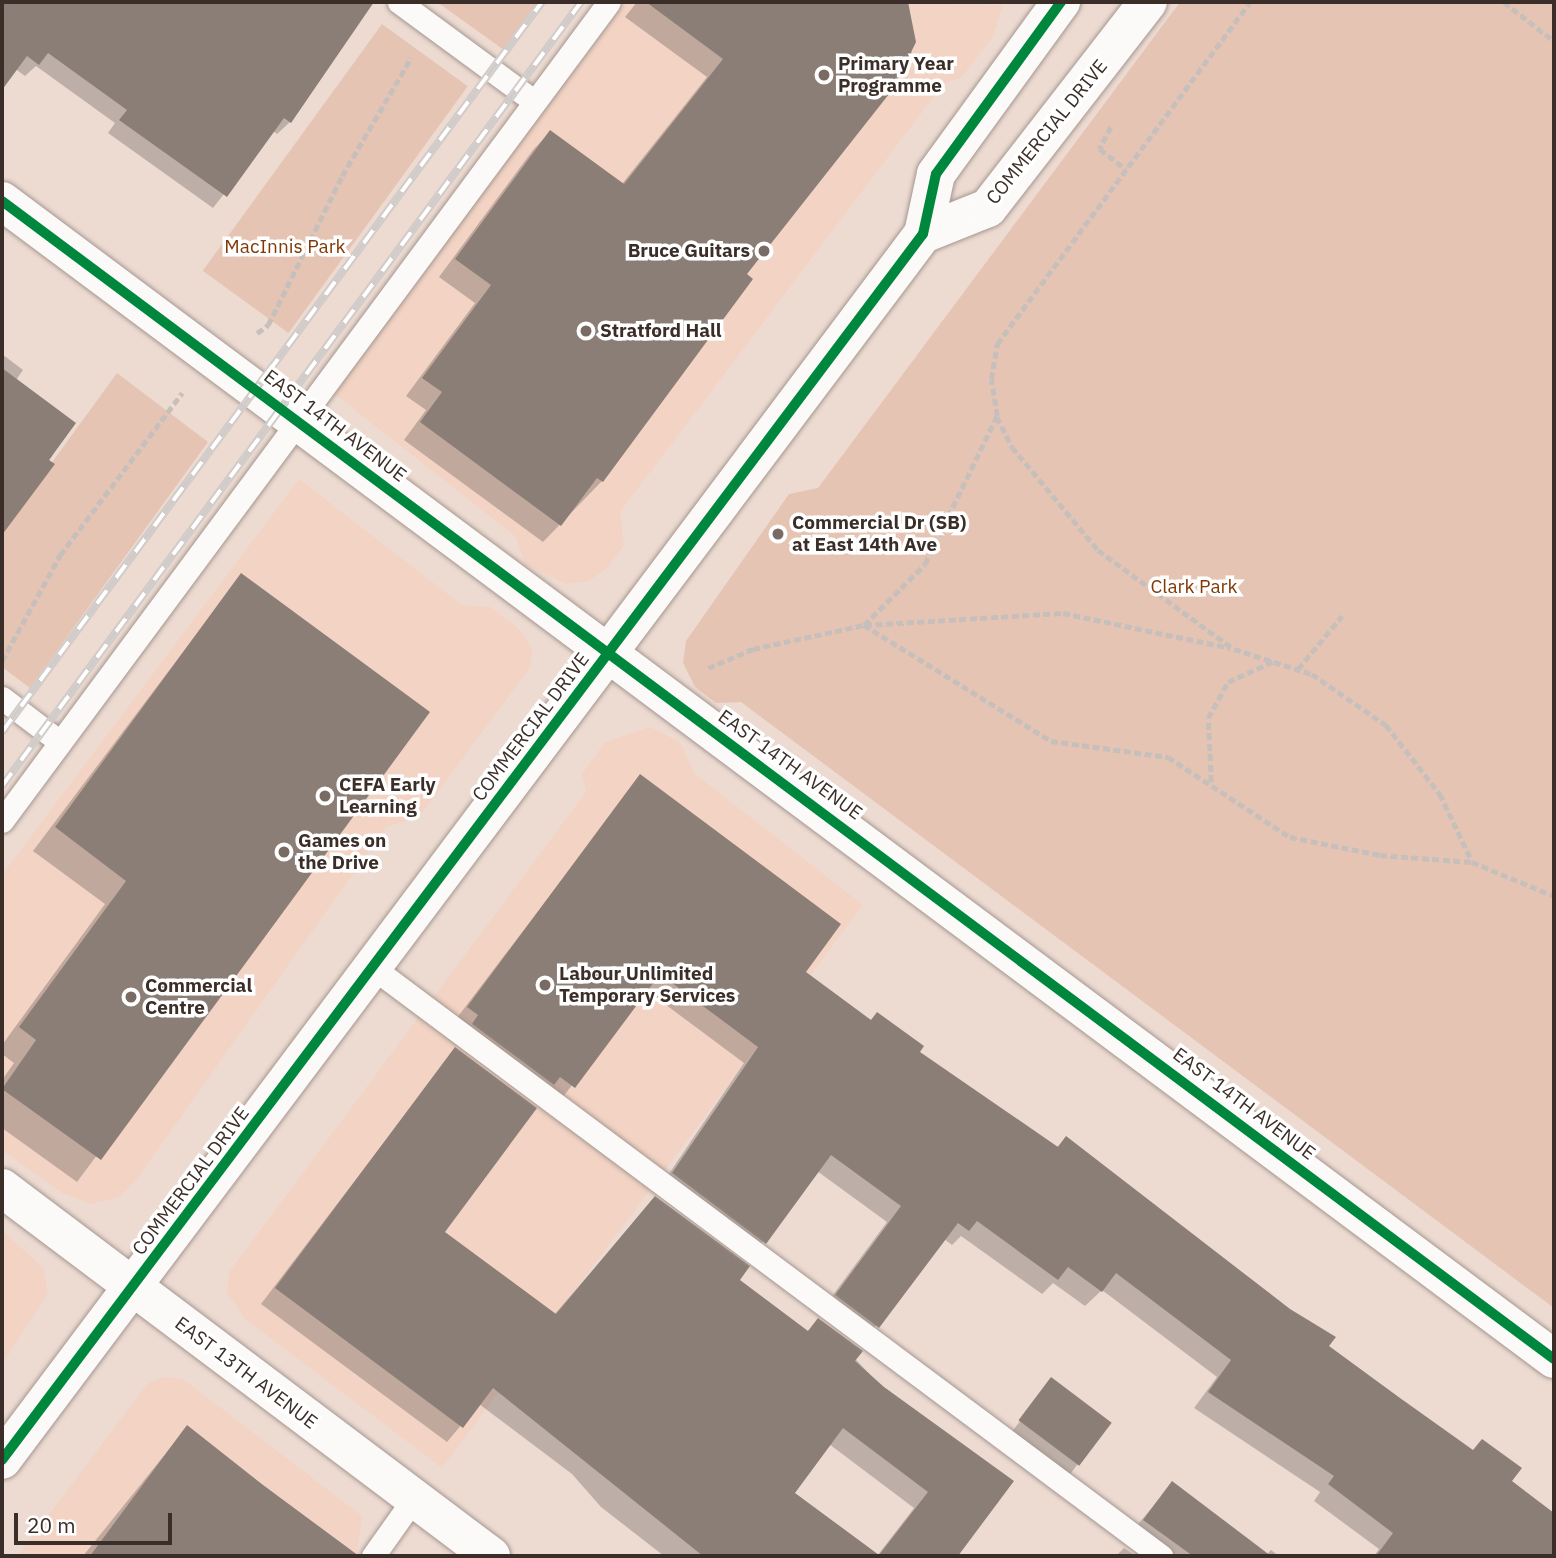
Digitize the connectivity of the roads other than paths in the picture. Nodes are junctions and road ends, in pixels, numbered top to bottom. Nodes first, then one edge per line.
1 (399, 2) edge
2 (608, 2) edge
3 (1148, 2) edge
4 (1052, 5) edge
5 (534, 101) junction
6 (2, 201) edge
7 (923, 234) junction
8 (298, 421) junction
9 (609, 652) junction
10 (2, 698) edge
11 (60, 742) junction
12 (2, 821) edge
13 (373, 967) junction
14 (2, 1188) edge
15 (134, 1287) junction
16 (1554, 1359) edge
17 (2, 1460) edge
18 (414, 1498) junction
19 (373, 1556) edge
20 (491, 1556) edge
21 (1161, 1556) edge

1 - 5 lane
2 - 5 lane
3 - 7 street, COMMERCIAL DRIVE
4 - 7 street, COMMERCIAL DRIVE
5 - 8 lane
6 - 8 street, EAST 14TH AVENUE
7 - 9 street, COMMERCIAL DRIVE
8 - 9 street, EAST 14TH AVENUE
8 - 11 lane
9 - 13 street, COMMERCIAL DRIVE
9 - 16 street, EAST 14TH AVENUE
10 - 11 lane
11 - 12 lane
13 - 15 street, COMMERCIAL DRIVE
13 - 21 lane
14 - 15 street, EAST 13TH AVENUE
15 - 17 street, COMMERCIAL DRIVE
15 - 18 street, EAST 13TH AVENUE
18 - 19 lane
18 - 20 street, EAST 13TH AVENUE

